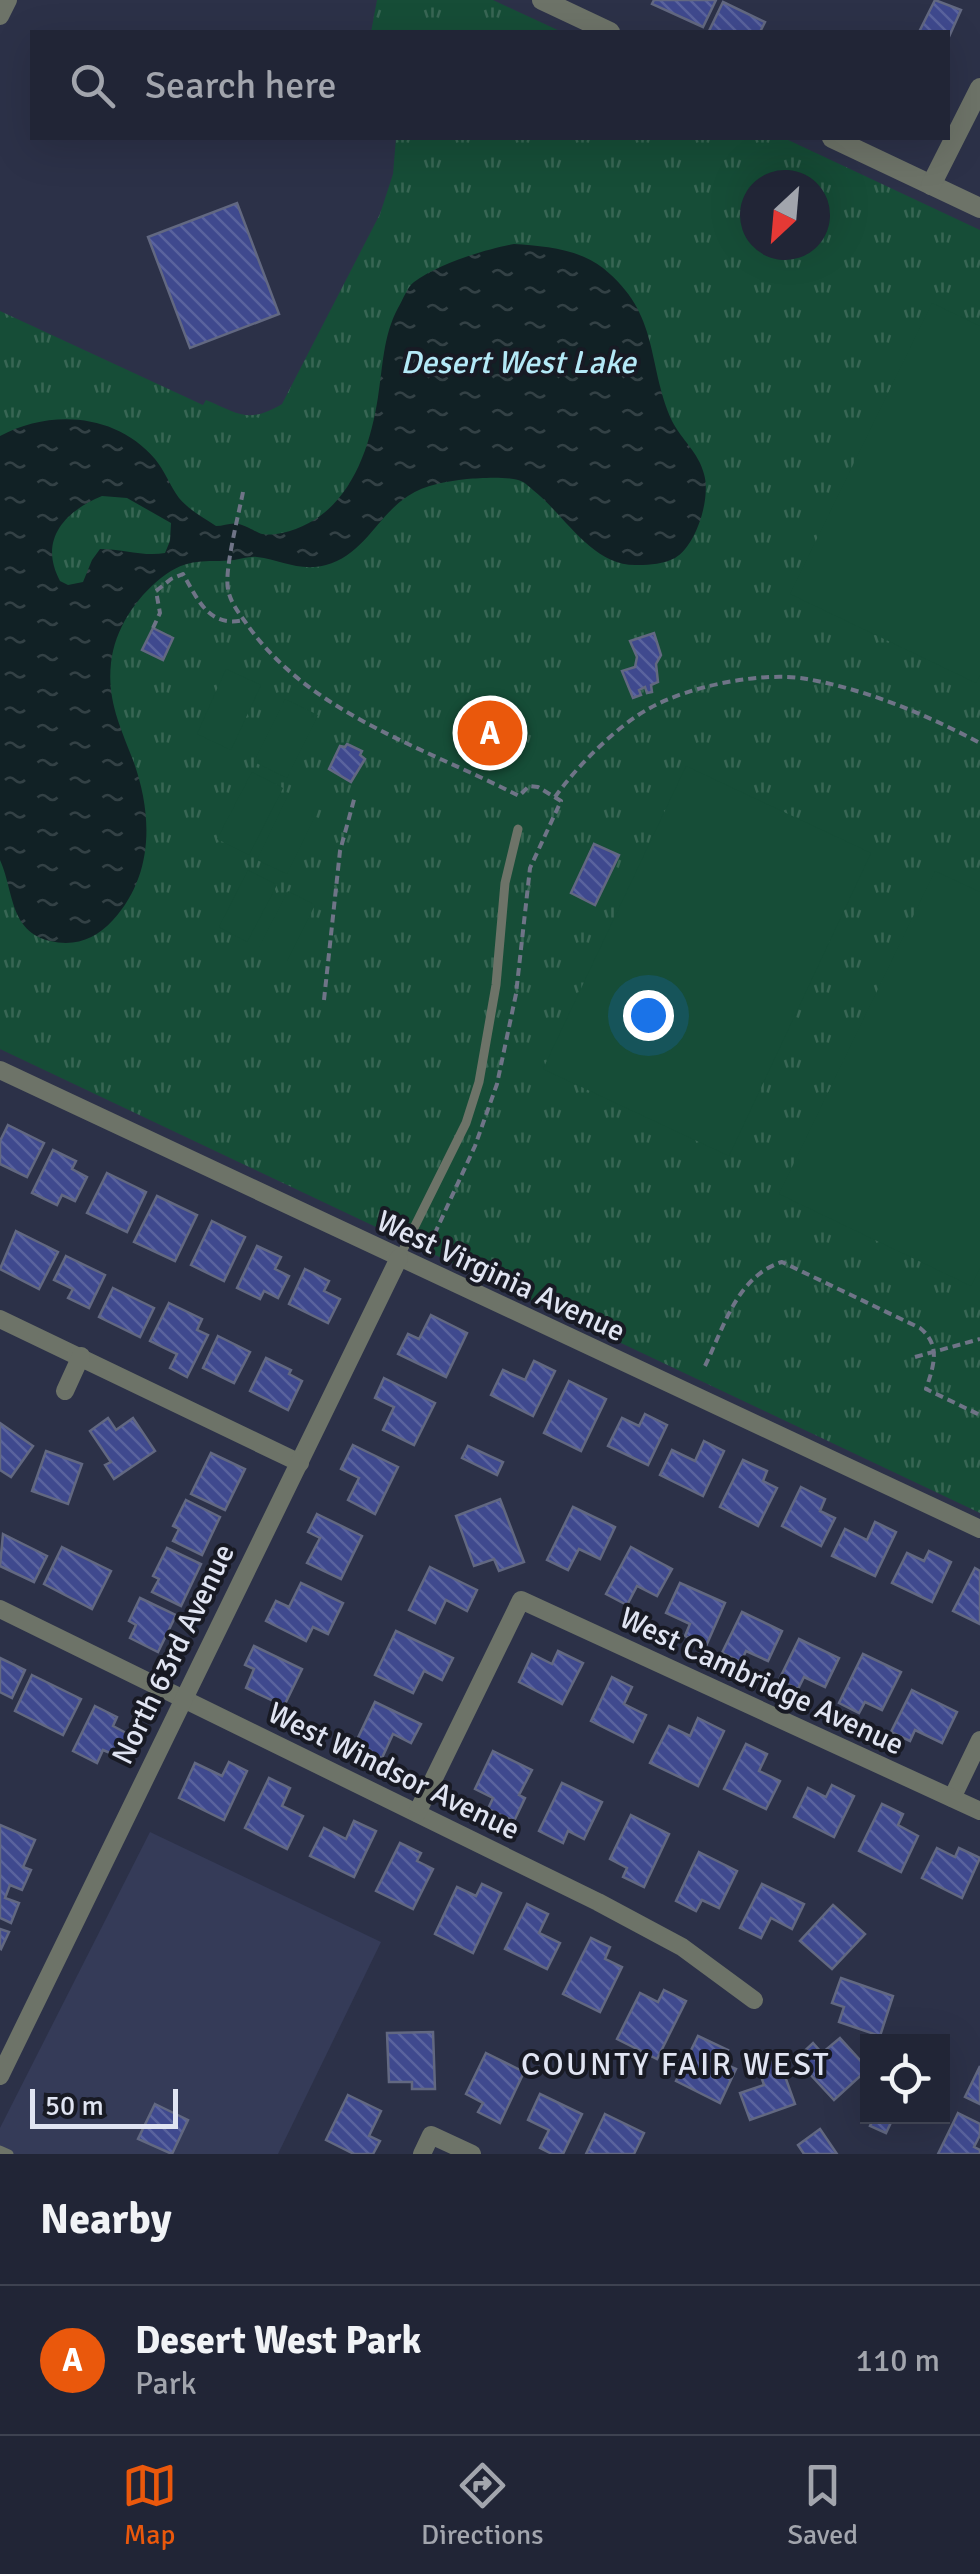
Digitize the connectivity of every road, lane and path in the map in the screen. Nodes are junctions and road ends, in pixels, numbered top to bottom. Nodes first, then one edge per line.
1 (542, 0) edge
2 (606, 30) edge
3 (980, 88) edge
4 (836, 140) edge
5 (931, 184) junction
6 (980, 208) edge
7 (243, 492) dead end
8 (244, 620) junction
9 (153, 628) dead end
10 (980, 743) edge
11 (355, 796) dead end
12 (554, 797) junction
13 (518, 829) dead end
14 (540, 841) dead end
15 (324, 1000) dead end
16 (0, 1070) edge
17 (399, 1258) junction
18 (0, 1320) edge
19 (980, 1340) edge
20 (935, 1352) junction
21 (81, 1356) junction
22 (915, 1357) dead end
23 (705, 1366) dead end
24 (65, 1391) dead end
25 (980, 1414) edge
26 (300, 1463) junction
27 (980, 1529) edge
28 (0, 1610) edge
29 (184, 1700) junction
30 (980, 1740) edge
31 (952, 1798) junction
32 (980, 1811) edge
33 (416, 1812) junction
34 (754, 2000) dead end
35 (0, 2076) edge
36 (0, 2150) edge
37 (10, 2154) edge
38 (422, 2154) edge
39 (472, 2154) edge

1 - 2 street
3 - 5 street
4 - 5 street
5 - 6 street
7 - 8 path
8 - 9 path
8 - 12 path
10 - 12 path
11 - 15 path
12 - 14 path
13 - 17 lane
16 - 17 street, West Virginia Avenue
17 - 26 street, North 63rd Avenue
17 - 27 street, West Virginia Avenue
18 - 21 street
19 - 20 path
20 - 22 path
20 - 23 path
20 - 25 path
21 - 24 street
21 - 26 street
26 - 29 street, North 63rd Avenue
28 - 29 street, West Windsor Avenue
29 - 33 street, West Windsor Avenue
29 - 35 street, North 63rd Avenue
30 - 31 street
31 - 32 street, West Cambridge Avenue
31 - 33 street, West Cambridge Avenue
33 - 34 street, West Windsor Avenue
36 - 37 lane
38 - 39 street

